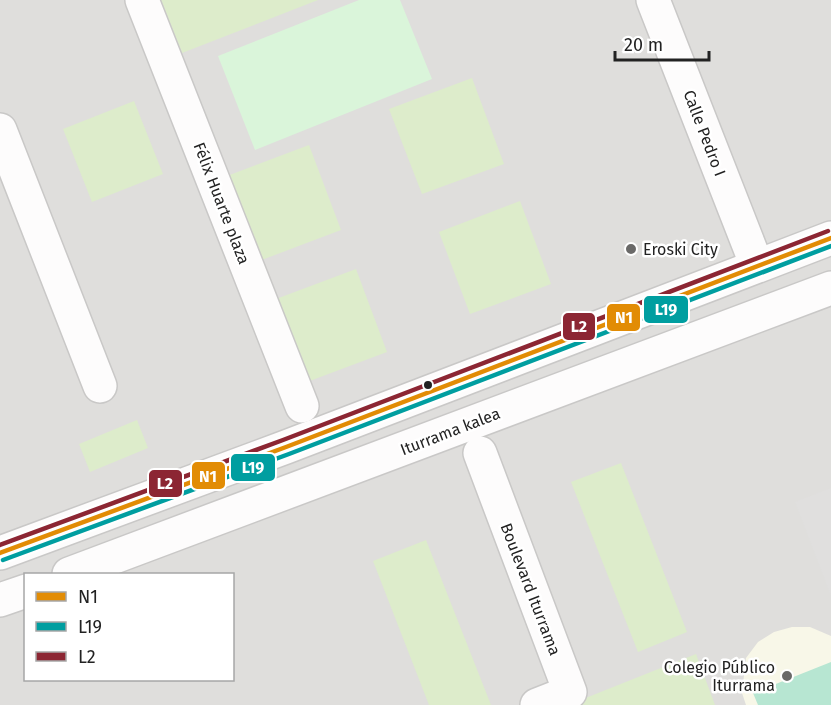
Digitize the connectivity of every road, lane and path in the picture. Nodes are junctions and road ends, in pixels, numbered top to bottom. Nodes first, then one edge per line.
1 (142, 0) edge
2 (653, 0) edge
3 (0, 130) edge
4 (831, 238) edge
5 (757, 266) junction
6 (831, 288) edge
7 (100, 386) dead end
8 (302, 406) dead end
9 (480, 453) dead end
10 (0, 553) edge
11 (72, 573) edge
12 (24, 592) edge
13 (0, 600) edge
14 (537, 705) edge

1 - 8 street, Félix Huarte plaza
2 - 5 street, Calle Pedro I
3 - 7 street
4 - 5 street
5 - 10 street
6 - 11 street, Iturrama kalea
9 - 14 street, Boulevard Iturrama
12 - 13 street

